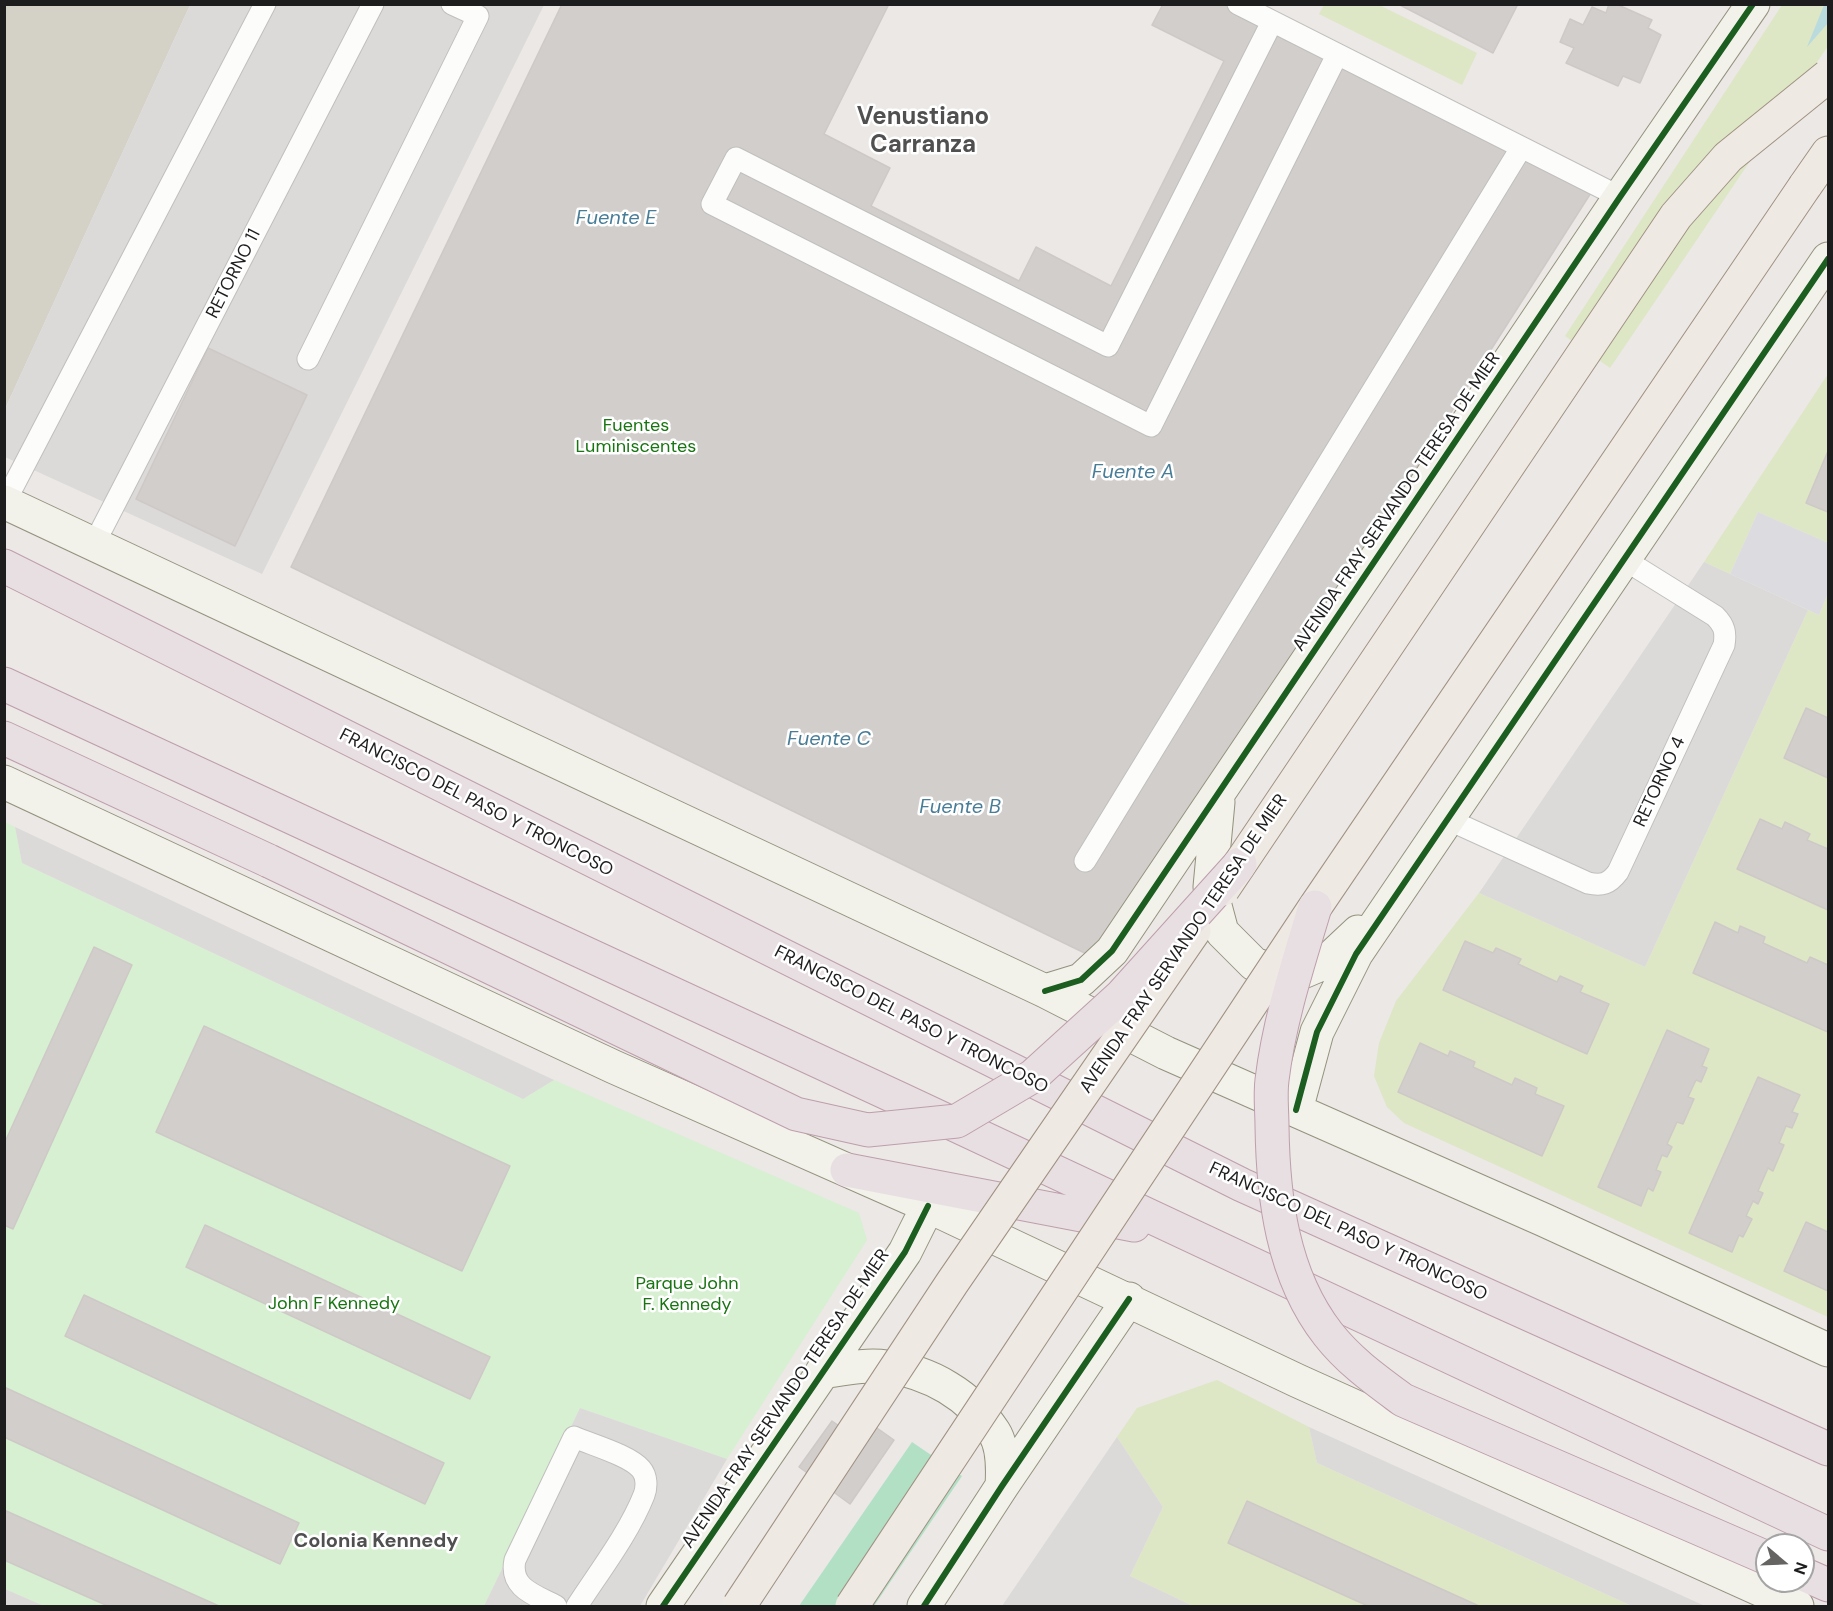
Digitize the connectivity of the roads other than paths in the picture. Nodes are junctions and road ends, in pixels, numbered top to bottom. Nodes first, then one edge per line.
1 (265, 4) edge
2 (373, 4) edge
3 (452, 4) edge
4 (1238, 4) edge
5 (1753, 4) edge
6 (1272, 22) junction
7 (1337, 55) junction
8 (1828, 75) edge
9 (1521, 148) junction
10 (1828, 153) edge
11 (1620, 197) junction
12 (1828, 259) edge
13 (308, 359) dead end
14 (5, 502) edge
15 (94, 544) junction
16 (1625, 560) junction
17 (4, 566) edge
18 (4, 684) edge
19 (4, 738) edge
20 (4, 782) edge
21 (1219, 794) junction
22 (1447, 819) junction
23 (1085, 861) dead end
24 (1239, 864) junction
25 (1408, 878) junction
26 (1315, 907) junction
27 (1045, 991) junction
28 (1296, 1110) junction
29 (847, 1170) junction
30 (928, 1206) junction
31 (1185, 1234) junction
32 (1129, 1299) junction
33 (1828, 1350) edge
34 (822, 1372) junction
35 (1828, 1449) edge
36 (1002, 1486) junction
37 (1828, 1534) edge
38 (1755, 1553) edge
39 (556, 1606) edge
40 (577, 1606) edge
41 (663, 1606) edge
42 (739, 1606) edge
43 (852, 1606) edge
44 (924, 1606) edge
45 (1797, 1606) edge

1 - 14 lane
2 - 15 lane, RETORNO 11
3 - 13 lane
4 - 6 lane
5 - 11 main road, AVENIDA FRAY SERVANDO TERESA DE MIER
6 - 7 lane
6 - 7 lane
7 - 9 lane
8 - 24 main road, AVENIDA FRAY SERVANDO TERESA DE MIER, bridge
9 - 11 lane
9 - 23 lane
10 - 26 main road, bridge
11 - 21 main road, AVENIDA FRAY SERVANDO TERESA DE MIER
12 - 16 main road
14 - 15 main road
15 - 27 main road
16 - 22 main road
16 - 22 lane, RETORNO 4
17 - 35 highway, FRANCISCO DEL PASO Y TRONCOSO
18 - 31 highway
19 - 24 highway, bridge
20 - 29 main road
21 - 25 main road
21 - 27 main road, AVENIDA FRAY SERVANDO TERESA DE MIER
22 - 25 main road
24 - 42 main road, AVENIDA FRAY SERVANDO TERESA DE MIER, bridge
25 - 28 main road
26 - 38 highway, bridge
26 - 43 main road, bridge
27 - 28 main road
28 - 33 main road
29 - 30 main road
29 - 31 highway
30 - 32 main road
30 - 34 main road, AVENIDA FRAY SERVANDO TERESA DE MIER
31 - 37 highway
32 - 36 main road
32 - 45 main road
34 - 36 main road
34 - 41 main road, AVENIDA FRAY SERVANDO TERESA DE MIER
36 - 44 main road
39 - 40 lane

